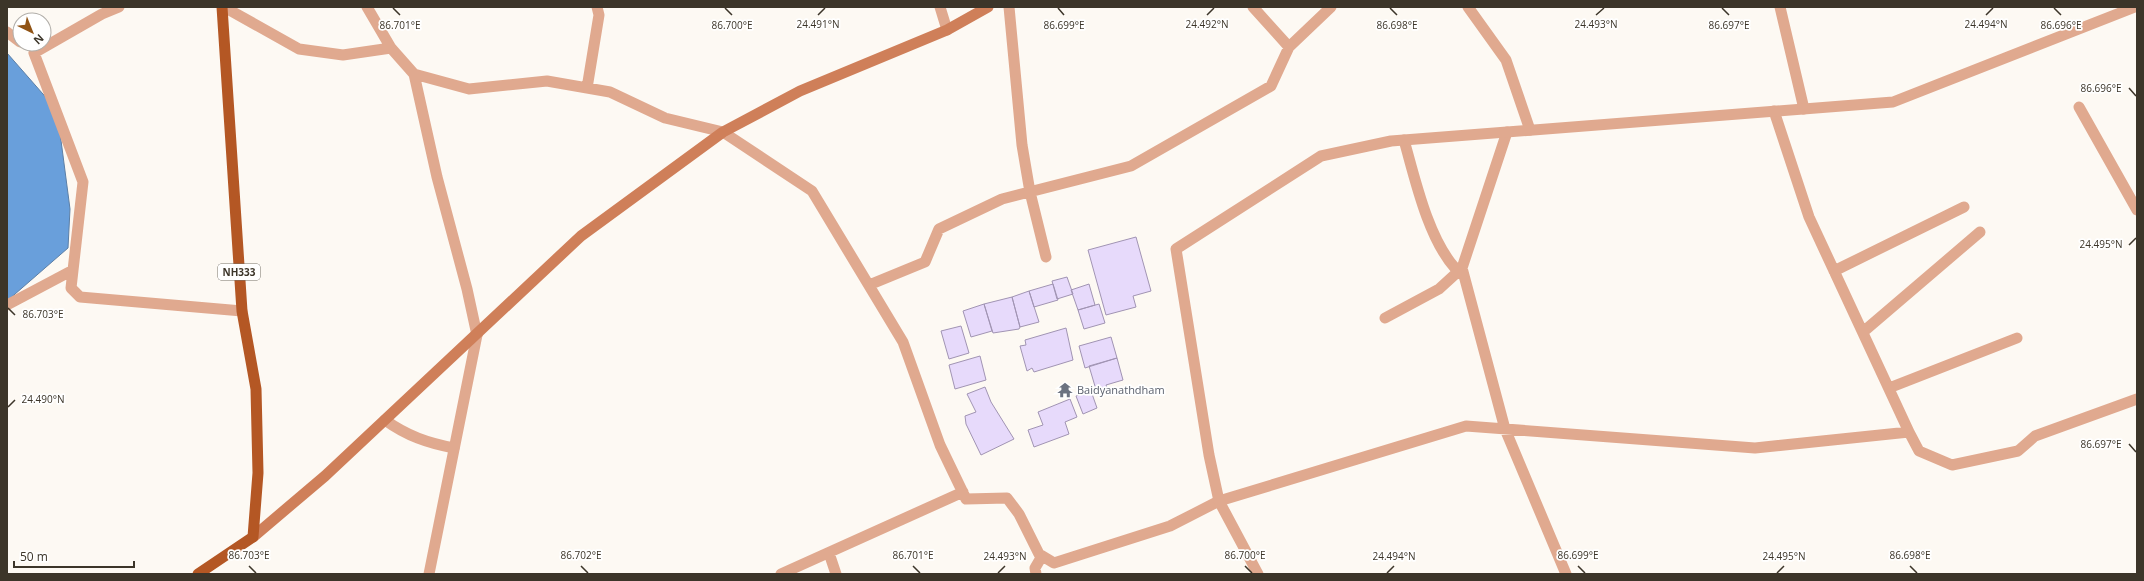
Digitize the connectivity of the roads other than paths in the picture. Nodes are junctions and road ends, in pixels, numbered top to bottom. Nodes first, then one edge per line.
1 (119, 7) edge
2 (223, 7) edge
3 (367, 7) edge
4 (597, 7) edge
5 (940, 7) edge
6 (988, 7) edge
7 (1009, 7) edge
8 (1252, 7) edge
9 (1331, 7) edge
10 (1468, 7) edge
11 (1780, 7) edge
12 (2135, 7) edge
13 (947, 30) junction
14 (1289, 47) junction
15 (391, 48) junction
16 (34, 53) joint
17 (414, 74) junction
18 (587, 88) junction
19 (2079, 107) dead end
20 (1804, 109) junction
21 (1774, 112) junction
22 (1530, 130) junction
23 (724, 132) junction
24 (1507, 132) junction
25 (1404, 140) junction
26 (1030, 192) junction
27 (1964, 207) dead end
28 (2137, 210) edge
29 (1980, 232) dead end
30 (1046, 258) dead end
31 (1462, 268) junction
32 (73, 270) junction
33 (1834, 271) junction
34 (868, 285) junction
35 (7, 305) edge
36 (242, 311) junction
37 (1386, 318) dead end
38 (1863, 332) junction
39 (477, 335) junction
40 (2017, 338) dead end
41 (1889, 388) junction
42 (2137, 399) edge
43 (385, 420) junction
44 (1505, 429) junction
45 (1909, 432) junction
46 (454, 448) junction
47 (963, 492) junction
48 (1218, 501) junction
49 (253, 537) junction
50 (829, 553) junction
51 (1042, 556) junction
52 (198, 574) edge
53 (429, 574) edge
54 (781, 574) edge
55 (836, 574) edge
56 (1036, 574) edge
57 (1258, 574) edge
58 (1566, 574) edge

1 - 16 street
2 - 15 street
2 - 36 highway, NH333
3 - 15 street
4 - 18 street
5 - 13 street
6 - 13 main road
7 - 26 street
8 - 14 street
9 - 14 street
10 - 22 street
11 - 20 street
12 - 20 street
13 - 23 main road
14 - 26 street
15 - 17 street
16 - 32 street
17 - 18 street
17 - 39 street
18 - 23 street
19 - 28 street
20 - 21 street
21 - 22 street
21 - 33 street
22 - 24 street
23 - 34 street
23 - 39 main road
24 - 25 street
24 - 31 street
25 - 31 street
25 - 48 street
26 - 30 street
26 - 34 street
27 - 33 street
29 - 38 street
31 - 37 street
31 - 44 street
32 - 35 street
32 - 36 street
33 - 38 street
34 - 47 street
36 - 49 highway, NH333
38 - 41 street
39 - 43 main road
39 - 46 street
40 - 41 street
41 - 45 street
42 - 45 street
43 - 46 street
43 - 49 main road
44 - 45 street
44 - 48 street
44 - 58 street
46 - 53 street
47 - 50 street
47 - 51 street
48 - 51 street
48 - 57 street
49 - 52 highway
50 - 54 street
50 - 55 street
51 - 56 street

